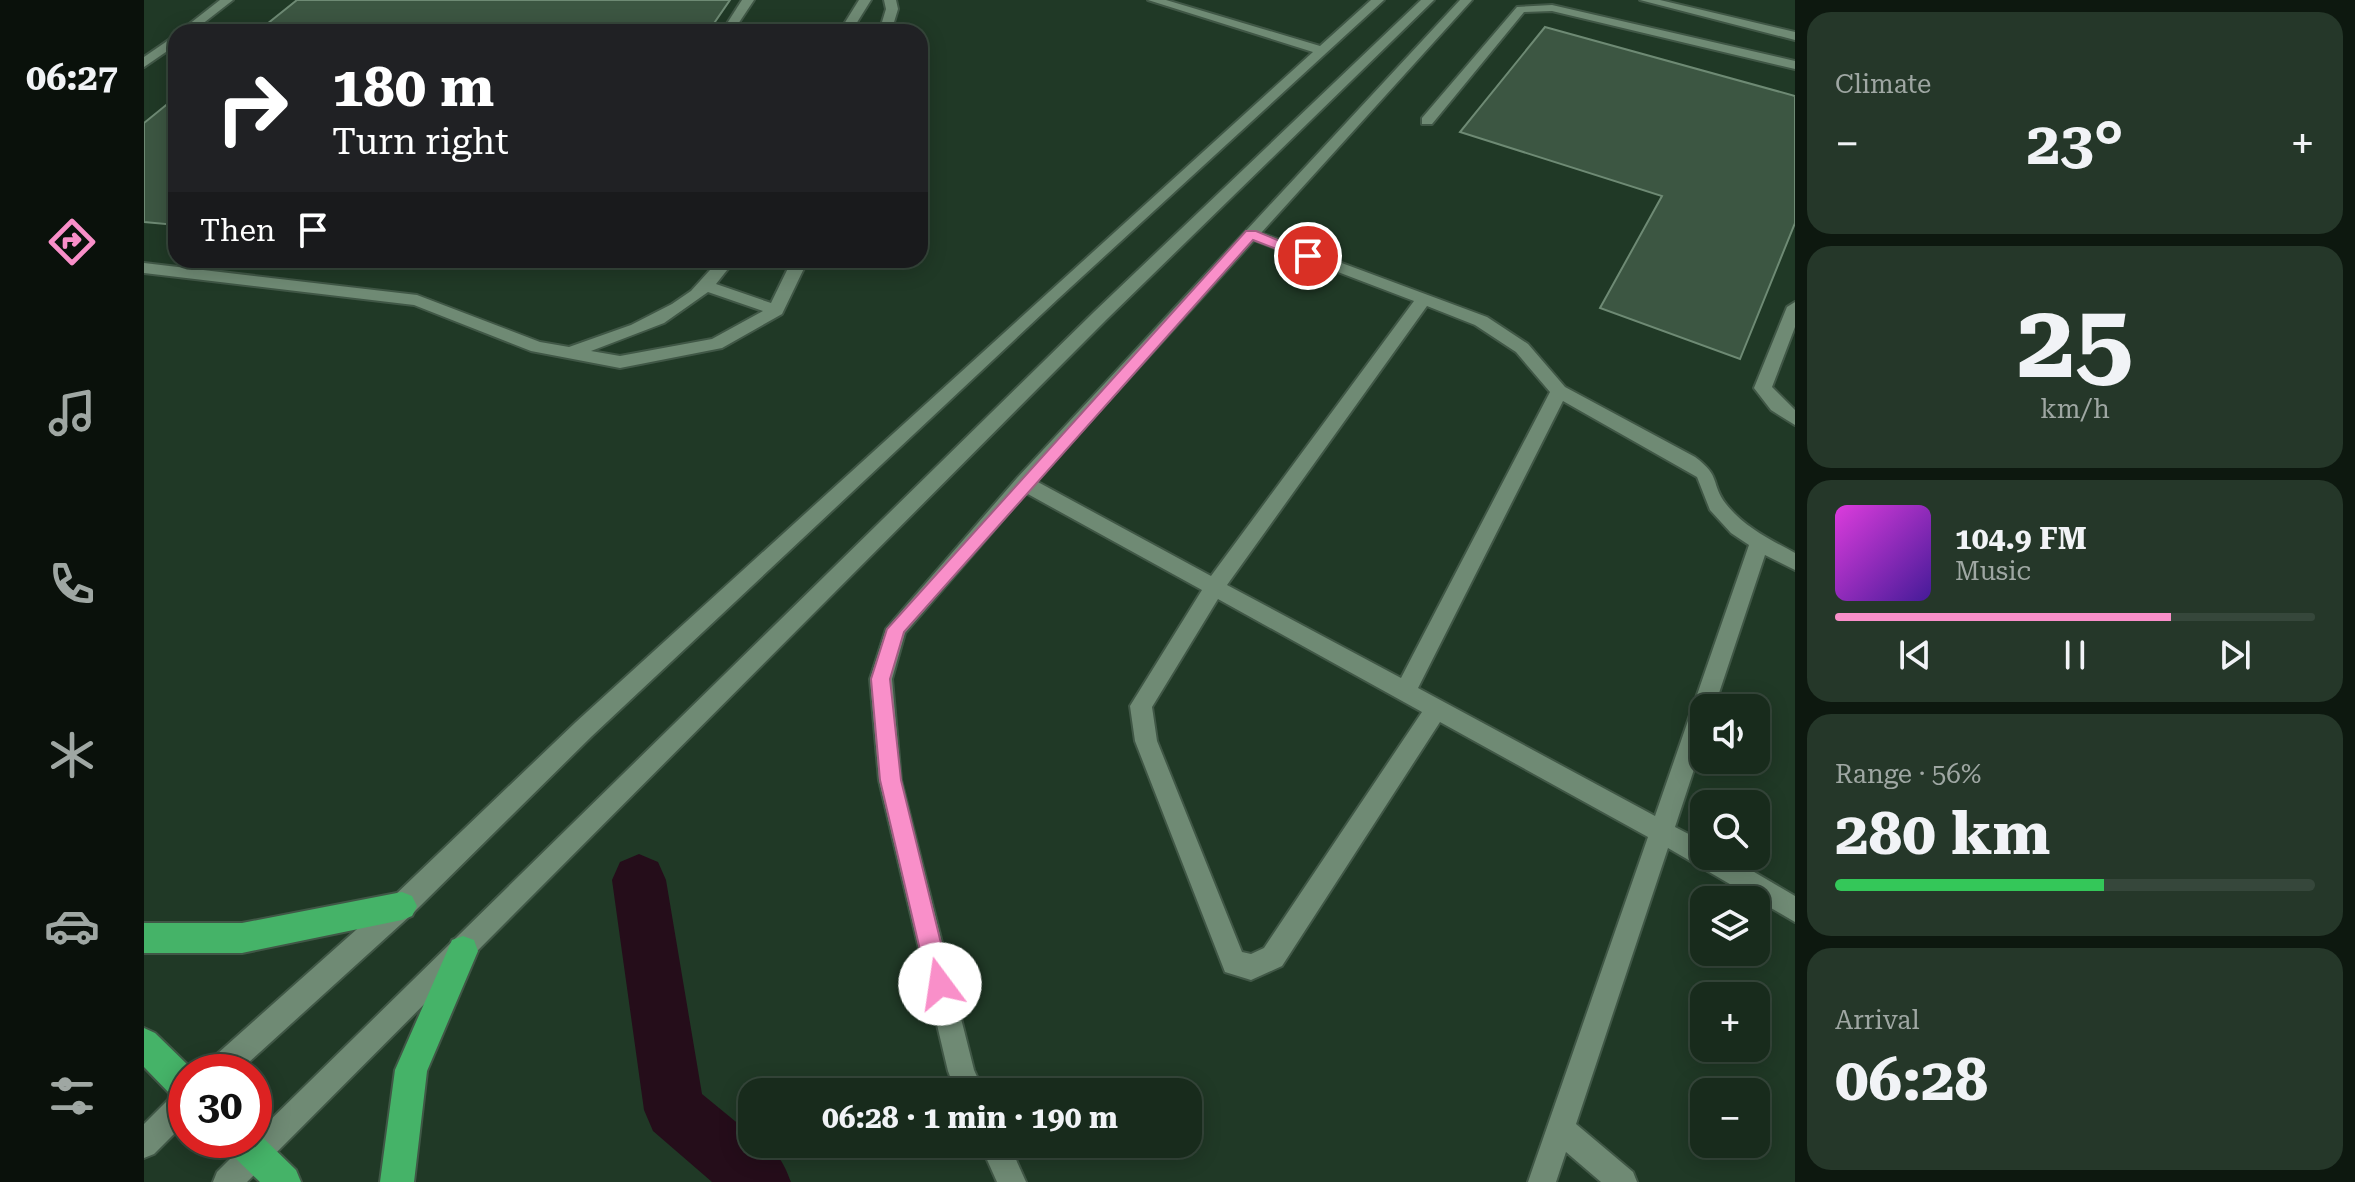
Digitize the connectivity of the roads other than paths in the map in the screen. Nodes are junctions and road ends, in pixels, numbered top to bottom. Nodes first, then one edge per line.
1 (227, 0) edge
2 (748, 0) edge
3 (865, 0) edge
4 (908, 0) edge
5 (1154, 0) edge
6 (1378, 0) edge
7 (1428, 0) edge
8 (1466, 0) edge
9 (1646, 0) edge
10 (891, 4) edge
11 (196, 24) edge
12 (733, 24) edge
13 (850, 24) edge
14 (887, 24) edge
15 (1795, 36) edge
16 (168, 45) edge
17 (1322, 51) junction
18 (144, 63) edge
19 (1795, 65) edge
20 (1427, 121) dead end
21 (1251, 234) junction
22 (144, 268) edge
23 (721, 268) edge
24 (796, 268) edge
25 (707, 286) junction
26 (1423, 300) junction
27 (1795, 307) edge
28 (776, 310) junction
29 (572, 352) junction
30 (1559, 391) junction
31 (1795, 419) edge
32 (1024, 483) junction
33 (1760, 542) junction
34 (1795, 562) edge
35 (1215, 586) junction
36 (1405, 691) junction
37 (1437, 708) junction
38 (1662, 830) junction
39 (1690, 847) edge
40 (1728, 870) edge
41 (402, 906) junction
42 (1795, 910) edge
43 (144, 938) edge
44 (463, 951) junction
45 (144, 1044) edge
46 (238, 1054) edge
47 (168, 1068) edge
48 (964, 1078) edge
49 (168, 1120) edge
50 (272, 1124) edge
51 (1560, 1129) junction
52 (144, 1144) edge
53 (241, 1158) edge
54 (260, 1158) edge
55 (1001, 1158) edge
56 (227, 1182) edge
57 (284, 1182) edge
58 (397, 1182) edge
59 (1012, 1182) edge
60 (1542, 1182) edge
61 (1623, 1182) edge

1 - 11 street
2 - 12 street
3 - 13 street
4 - 10 street
5 - 17 street
6 - 17 street
7 - 44 street
8 - 21 street
9 - 15 street
10 - 14 street
16 - 18 street
17 - 41 street
19 - 20 street
21 - 26 street
21 - 32 street
22 - 29 street
23 - 25 street
24 - 28 street
25 - 28 street
25 - 29 street
26 - 30 street
26 - 35 street
27 - 31 street
28 - 29 street
30 - 33 street
30 - 36 street
32 - 35 street
32 - 48 street
33 - 34 street
33 - 38 street
35 - 36 street
35 - 37 street
36 - 37 street
37 - 38 street
38 - 39 street
38 - 51 street
40 - 42 street
41 - 43 highway
41 - 46 street
44 - 50 street
44 - 58 highway
45 - 47 highway
49 - 52 street
51 - 60 street
51 - 61 street
53 - 56 street
54 - 57 highway
55 - 59 street

